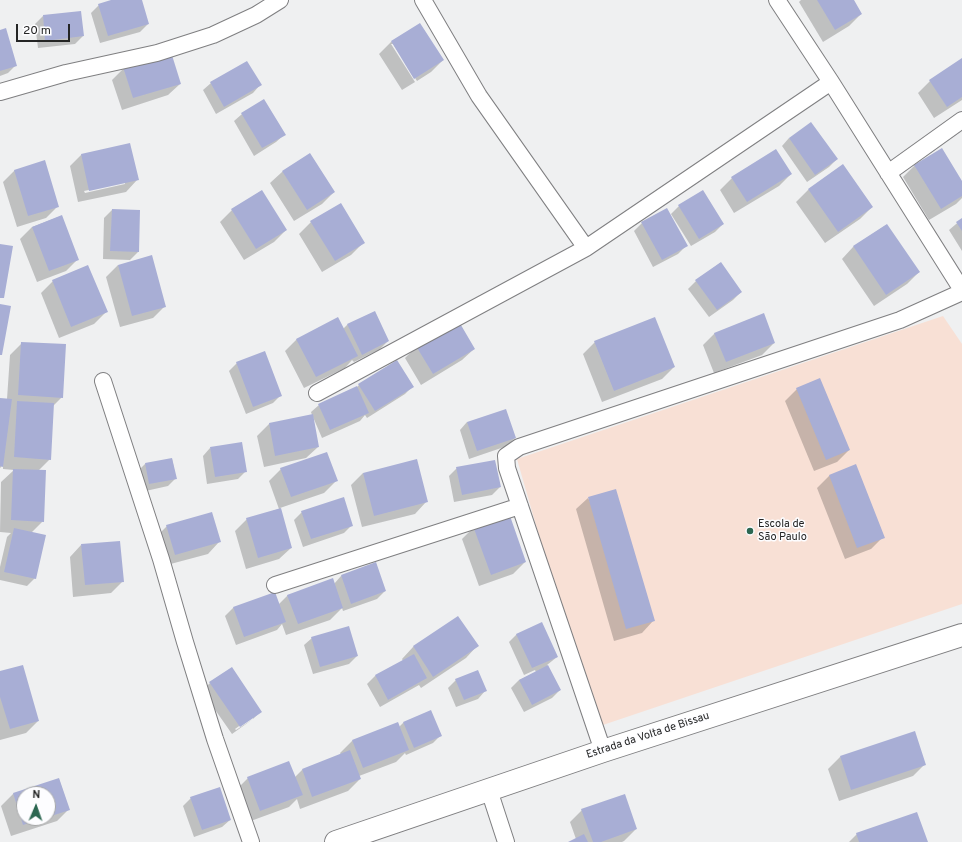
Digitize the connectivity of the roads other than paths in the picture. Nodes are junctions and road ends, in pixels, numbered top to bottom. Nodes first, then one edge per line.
1 (280, 0) edge
2 (423, 0) edge
3 (777, 0) edge
4 (831, 82) junction
5 (0, 92) edge
6 (962, 120) edge
7 (888, 173) junction
8 (586, 248) junction
9 (962, 291) edge
10 (103, 381) dead end
11 (317, 393) dead end
12 (520, 506) junction
13 (275, 585) dead end
14 (962, 635) edge
15 (603, 751) junction
16 (489, 790) junction
17 (251, 842) edge
18 (336, 842) edge
19 (506, 842) edge

1 - 5 street
2 - 8 street
3 - 4 street
4 - 7 street
4 - 8 street
6 - 7 street
7 - 9 street
8 - 11 street
9 - 12 street
10 - 17 street
12 - 13 street
12 - 15 street
14 - 15 main road, Estrada da Volta de Bissau
15 - 16 main road, Estrada da Volta de Bissau
16 - 18 main road, Estrada da Volta de Bissau
16 - 19 street

